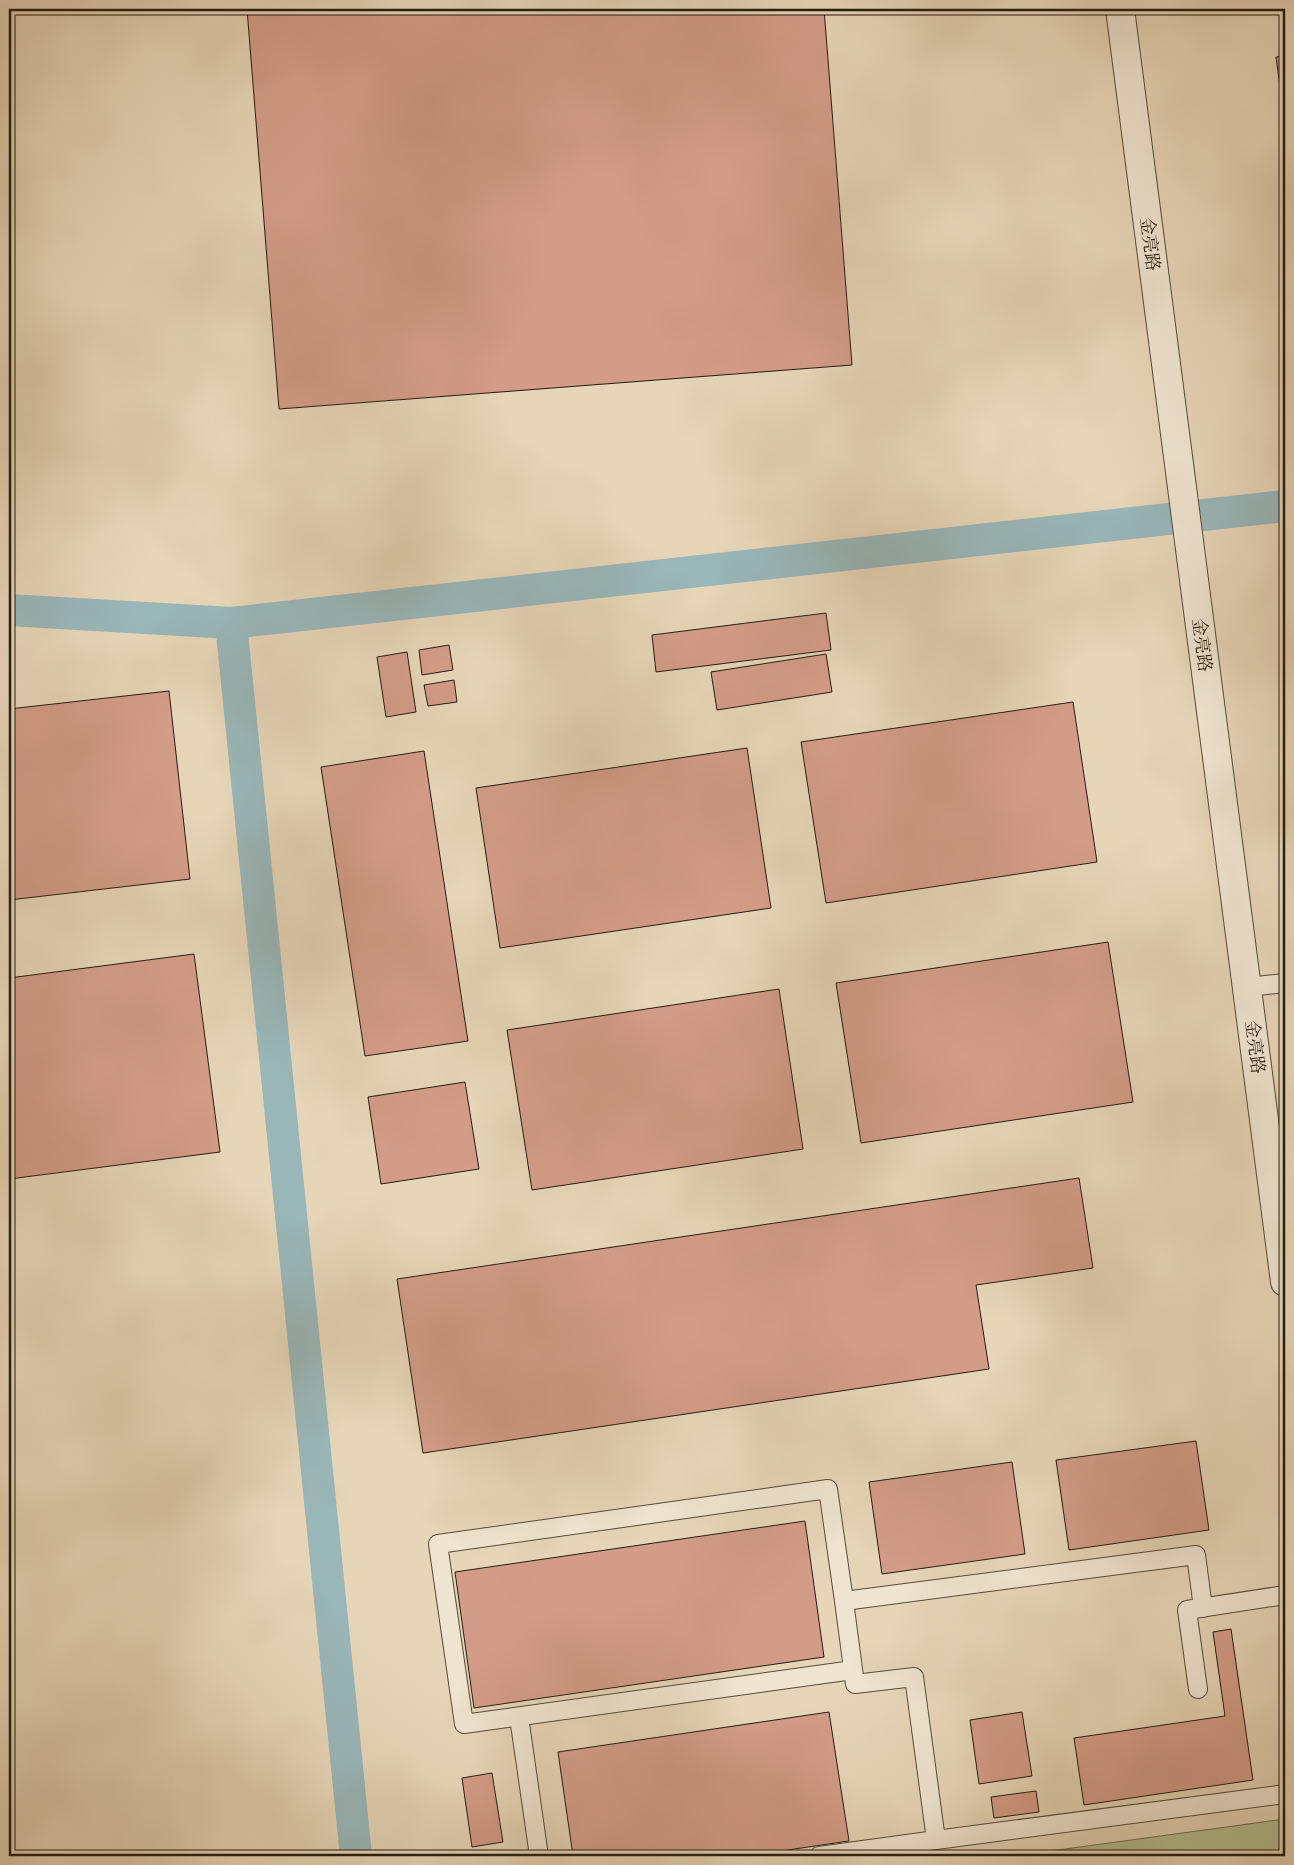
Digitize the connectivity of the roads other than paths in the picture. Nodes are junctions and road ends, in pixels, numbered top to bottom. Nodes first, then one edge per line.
1 (1120, 9) edge
2 (1285, 983) edge
3 (1247, 987) junction
4 (1285, 1273) edge
5 (1285, 1595) edge
6 (844, 1601) junction
7 (1203, 1608) junction
8 (853, 1670) junction
9 (1198, 1689) dead end
10 (519, 1717) junction
11 (1285, 1794) edge
12 (936, 1840) junction
13 (539, 1856) edge
14 (819, 1856) edge

1 - 3 street, 金亮路
2 - 3 lane
3 - 4 street, 金亮路
5 - 7 lane
6 - 7 lane
6 - 8 lane
6 - 10 lane
7 - 9 lane
8 - 10 lane
8 - 12 lane
10 - 13 lane
11 - 12 lane
12 - 14 lane

